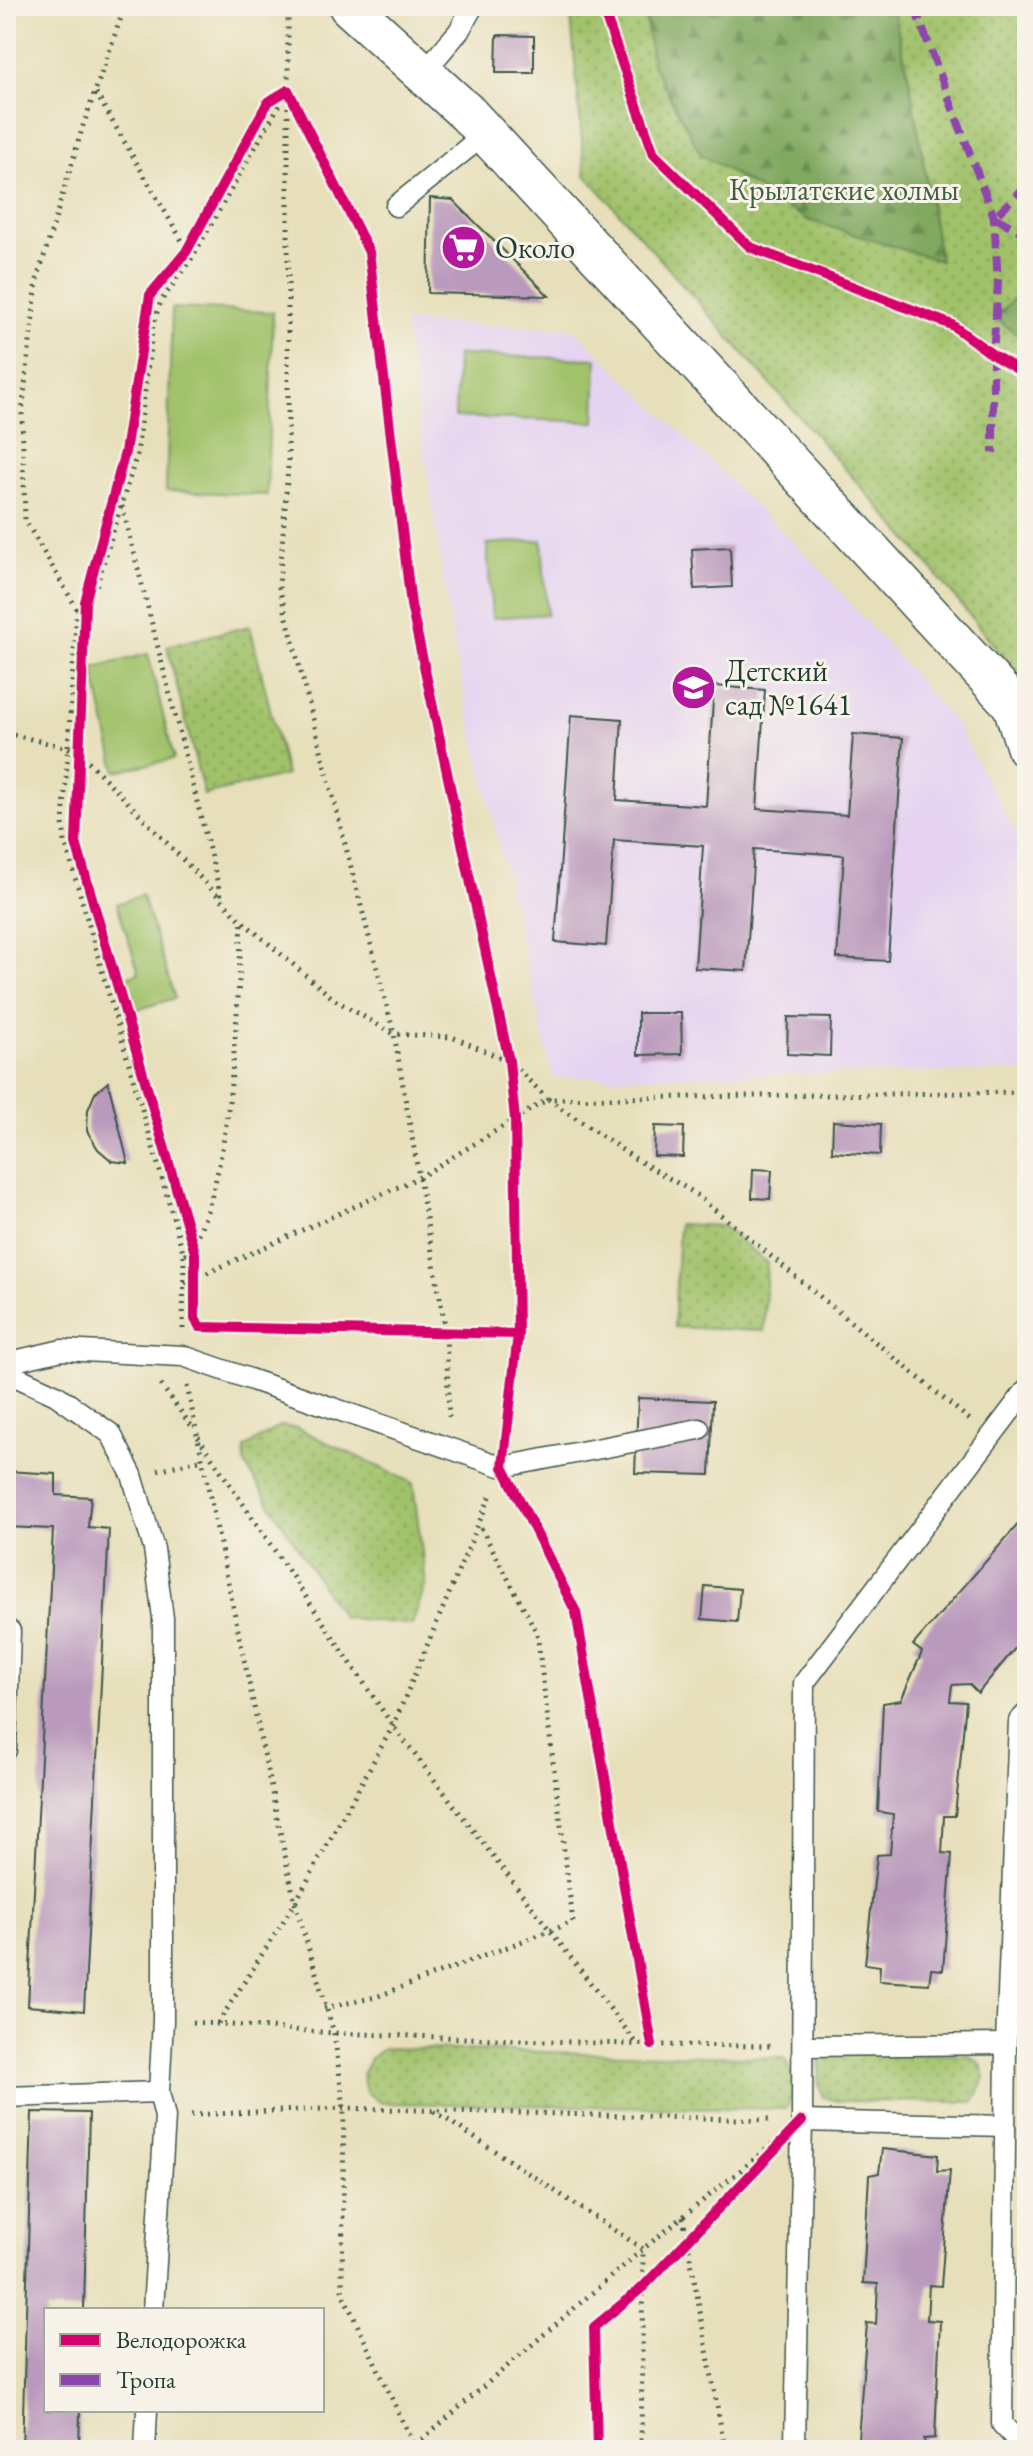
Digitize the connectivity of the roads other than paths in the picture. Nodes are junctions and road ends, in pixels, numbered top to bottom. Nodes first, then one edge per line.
1 (349, 6) edge
2 (473, 6) edge
3 (424, 72) junction
4 (485, 134) junction
5 (396, 206) dead end
6 (1027, 748) edge
7 (6, 1363) edge
8 (6, 1372) edge
9 (1027, 1389) edge
10 (699, 1429) dead end
11 (6, 1631) edge
12 (1027, 1713) edge
13 (6, 1750) edge
14 (1006, 2044) junction
15 (803, 2046) junction
16 (159, 2092) junction
17 (6, 2097) edge
18 (802, 2121) junction
19 (1005, 2126) junction
20 (153, 2308) edge
21 (147, 2412) edge
22 (145, 2450) edge
23 (801, 2450) edge
24 (1026, 2450) edge

1 - 3 street
2 - 3 lane
3 - 4 street
4 - 5 lane
4 - 6 street
7 - 10 lane
8 - 16 lane
9 - 15 lane
11 - 13 lane
12 - 14 lane
14 - 15 lane
14 - 19 lane
15 - 18 lane
16 - 17 lane
16 - 20 lane
18 - 19 lane
18 - 23 lane
19 - 24 lane
21 - 22 lane

